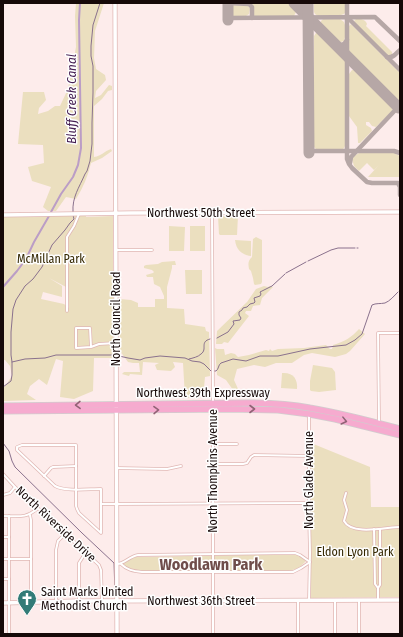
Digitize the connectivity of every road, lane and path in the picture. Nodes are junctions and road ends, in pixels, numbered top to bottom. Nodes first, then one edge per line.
1 (115, 3) edge
2 (400, 212) edge
3 (116, 213) junction
4 (212, 213) junction
5 (79, 214) junction
6 (3, 215) edge
7 (116, 250) junction
8 (152, 250) dead end
9 (67, 311) dead end
10 (400, 333) edge
11 (116, 343) junction
12 (90, 347) junction
13 (3, 406) edge
14 (213, 406) junction
15 (116, 407) junction
16 (3, 411) edge
17 (309, 411) junction
18 (378, 426) junction
19 (399, 432) edge
20 (213, 444) junction
21 (237, 444) dead end
22 (309, 456) junction
23 (213, 464) junction
24 (76, 466) junction
25 (181, 466) dead end
26 (116, 468) junction
27 (3, 474) edge
28 (44, 476) junction
29 (16, 487) junction
30 (76, 489) junction
31 (346, 493) dead end
32 (3, 495) edge
33 (309, 503) junction
34 (102, 504) junction
35 (116, 504) junction
36 (214, 504) junction
37 (38, 508) junction
38 (30, 514) junction
39 (3, 516) edge
40 (9, 516) junction
41 (400, 527) edge
42 (374, 529) junction
43 (380, 530) junction
44 (65, 533) junction
45 (3, 537) edge
46 (9, 537) junction
47 (86, 552) junction
48 (213, 554) junction
49 (374, 556) junction
50 (380, 556) junction
51 (10, 558) junction
52 (31, 558) junction
53 (3, 559) edge
54 (310, 562) junction
55 (119, 564) junction
56 (213, 572) junction
57 (3, 579) edge
58 (10, 579) junction
59 (378, 588) junction
60 (309, 600) junction
61 (335, 600) junction
62 (360, 600) junction
63 (378, 600) junction
64 (400, 600) edge
65 (79, 601) junction
66 (102, 601) junction
67 (117, 601) junction
68 (213, 601) junction
69 (298, 601) junction
70 (56, 602) junction
71 (3, 603) edge
72 (10, 603) junction
73 (31, 603) junction
74 (9, 634) edge
75 (117, 634) edge
76 (213, 634) edge
77 (298, 634) edge
78 (335, 634) edge
79 (359, 634) edge

1 - 3 street, North Council Road
2 - 4 street, Northwest 50th Street
3 - 4 street, Northwest 50th Street
3 - 5 street, Northwest 50th Street
3 - 7 street, North Council Road
4 - 14 street, North Thompkins Avenue
5 - 6 street, Northwest 50th Street
5 - 9 street
7 - 8 street
7 - 11 street, North Council Road
10 - 18 street
11 - 12 street
11 - 15 street, North Council Road
12 - 12 street
15 -> 13 highway, Northwest 39th Expressway
14 - 15 highway, Northwest 39th Expressway
14 - 17 highway, Northwest 39th Expressway
14 - 20 street, North Thompkins Avenue
15 - 16 highway, Northwest 39th Expressway
15 - 26 street, North Council Road
17 - 18 highway, Northwest 39th Expressway
17 - 22 street, North Glade Avenue
18 - 19 highway, Northwest 39th Expressway
20 - 21 street
20 - 23 street, North Thompkins Avenue
22 - 23 street
22 - 33 street, North Glade Avenue
23 - 36 street, North Thompkins Avenue
24 - 28 street
24 - 28 street
24 - 30 street
25 - 26 street
26 - 35 street, North Council Road
27 - 29 street, North Riverside Drive
28 - 30 street
29 - 32 street
29 - 37 street, North Riverside Drive
30 - 34 street
30 - 34 street
31 - 42 street
33 - 36 street
33 - 54 street, North Glade Avenue
34 - 35 street
35 - 36 street
35 - 55 street, North Council Road
36 - 48 street, North Thompkins Avenue
37 - 38 street
37 - 44 street, North Riverside Drive
38 - 40 street
38 - 52 street
39 - 40 street
40 - 46 street
41 - 43 street
42 - 43 street
42 - 49 street
43 - 50 street
44 - 47 street, North Riverside Drive
44 - 70 street
45 - 46 street
46 - 51 street
47 - 65 street
47 - 66 street, North Riverside Drive
48 - 54 street
48 - 55 street
48 - 56 street, North Thompkins Avenue
49 - 50 street
49 - 59 street
50 - 59 street
51 - 52 street
51 - 53 street
51 - 58 street
52 - 73 street
54 - 56 street
54 - 60 street, North Glade Avenue
55 - 56 street
55 - 67 street, North Council Road
56 - 68 street, North Thompkins Avenue
57 - 58 street
58 - 72 street
59 - 63 street
60 - 61 street, Northwest 36th Street
60 - 69 street, Northwest 36th Street
61 - 62 street, Northwest 36th Street
61 - 78 street
62 - 63 street, Northwest 36th Street
62 - 79 street
63 - 64 street, Northwest 36th Street
65 - 66 street, Northwest 36th Street
65 - 70 street, Northwest 36th Street
66 - 67 street, Northwest 36th Street
67 - 68 street, Northwest 36th Street
67 - 75 street, North Council Road
68 - 69 street, Northwest 36th Street
68 - 76 street, North Thompkins Avenue
69 - 77 street
70 - 73 street, Northwest 36th Street
71 - 72 street, Northwest 36th Street
72 - 73 street, Northwest 36th Street
72 - 74 street

